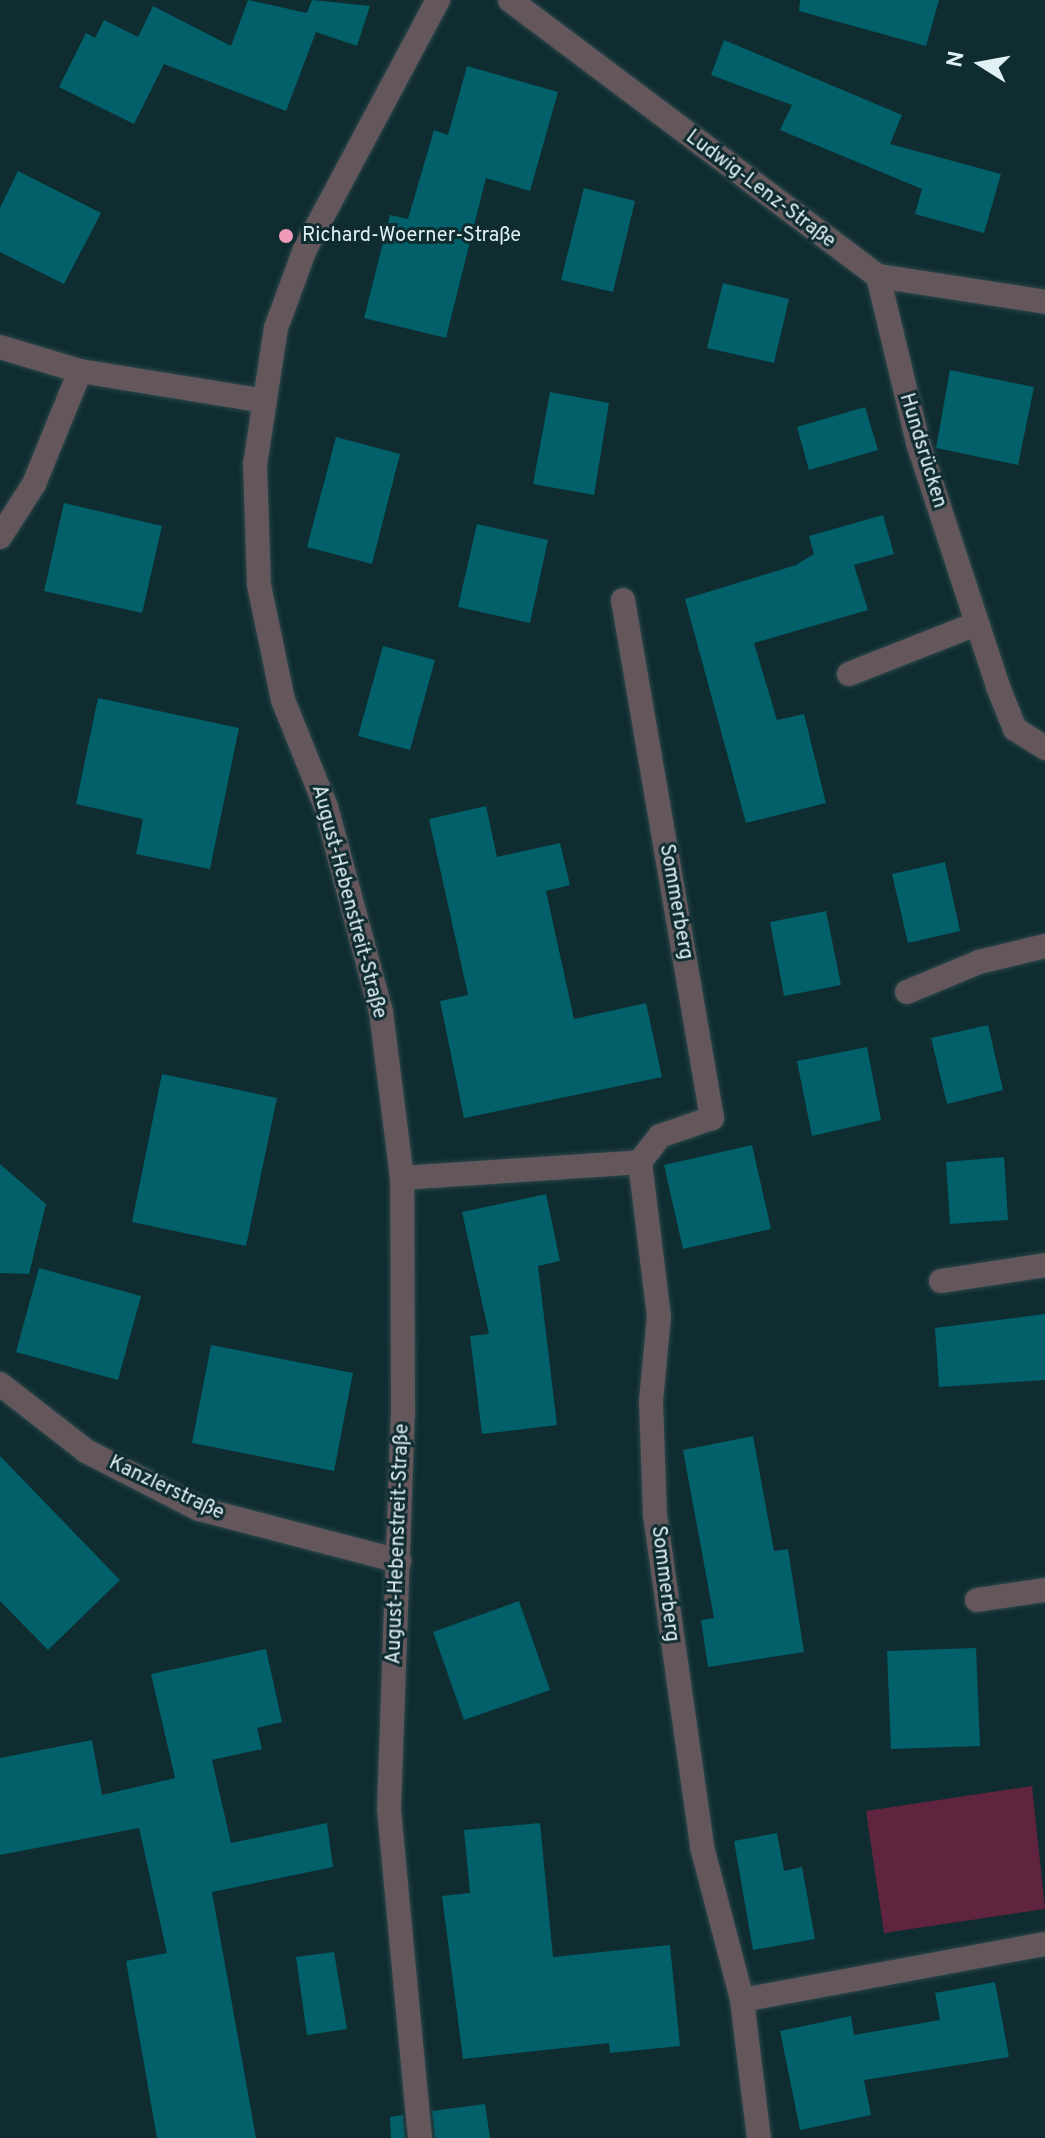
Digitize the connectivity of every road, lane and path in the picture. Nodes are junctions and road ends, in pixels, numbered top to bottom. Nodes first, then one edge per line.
1 (438, 0) edge
2 (510, 0) edge
3 (878, 276) junction
4 (1045, 302) edge
5 (0, 347) edge
6 (80, 371) junction
7 (260, 400) junction
8 (0, 537) edge
9 (623, 600) dead end
10 (976, 624) junction
11 (849, 674) dead end
12 (1045, 748) edge
13 (1045, 946) edge
14 (907, 992) dead end
15 (640, 1162) junction
16 (402, 1178) junction
17 (1045, 1265) edge
18 (941, 1281) dead end
19 (0, 1384) edge
20 (399, 1561) junction
21 (1045, 1590) edge
22 (977, 1600) dead end
23 (1045, 1944) edge
24 (742, 2000) junction
25 (420, 2138) edge
26 (759, 2138) edge

1 - 7 street, August-Hebenstreit-Straße
2 - 3 street, Ludwig-Lenz-Straße
3 - 4 street, Ludwig-Lenz-Straße
3 - 10 street, Hundsrücken
5 - 6 street
6 - 7 street
6 - 8 street
7 - 16 street, August-Hebenstreit-Straße
9 - 15 street, Sommerberg
10 - 11 street
10 - 12 street, Hundsrücken
13 - 14 street
15 - 16 street
15 - 24 street, Sommerberg
16 - 20 street, August-Hebenstreit-Straße
17 - 18 street
19 - 20 street, Kanzlerstraße
20 - 25 street, August-Hebenstreit-Straße
21 - 22 street
23 - 24 street
24 - 26 street, Sommerberg

